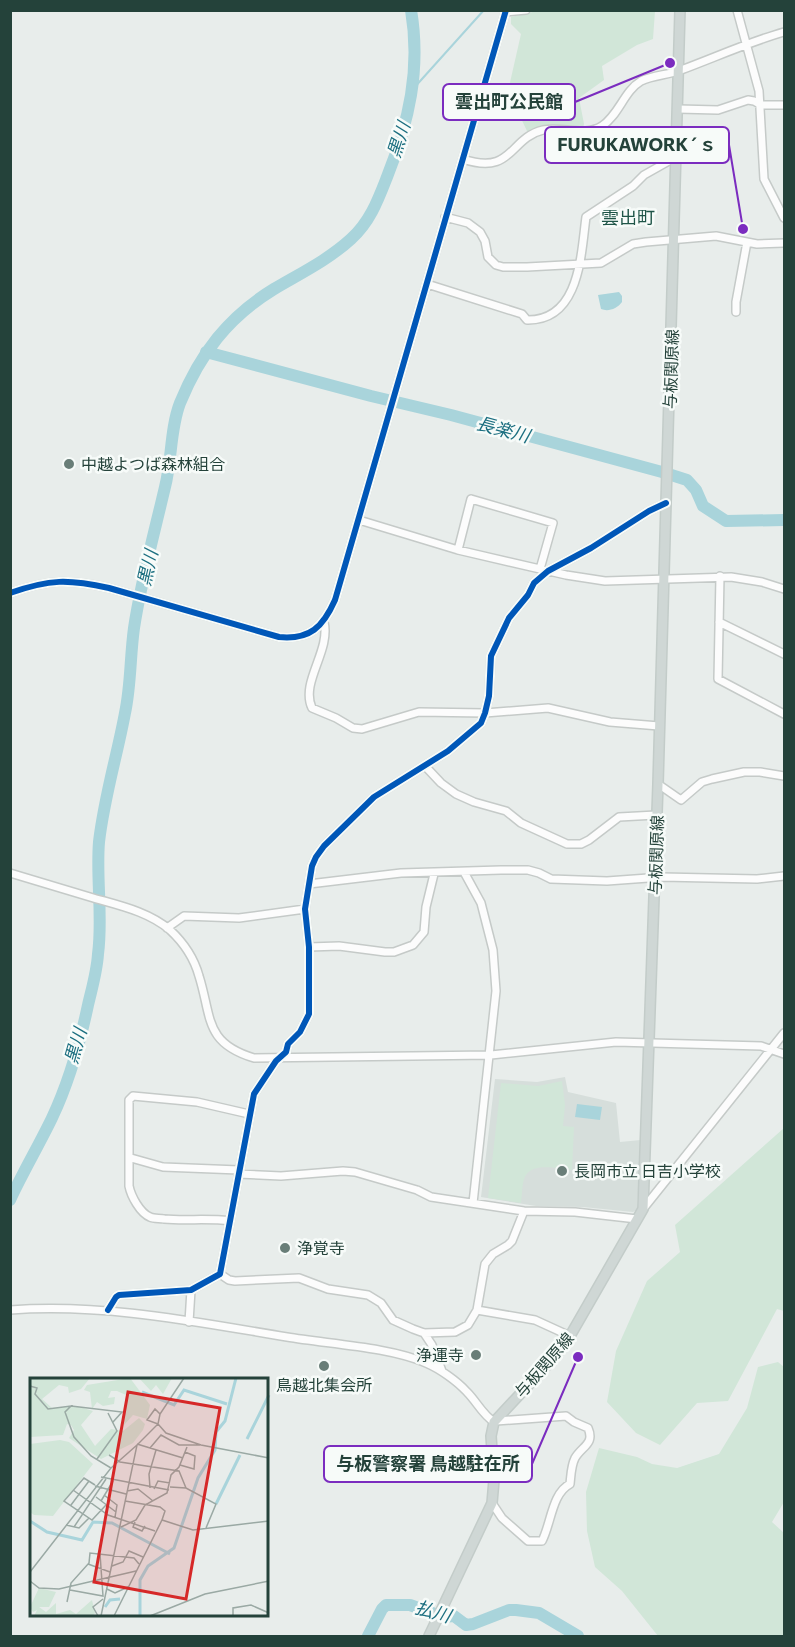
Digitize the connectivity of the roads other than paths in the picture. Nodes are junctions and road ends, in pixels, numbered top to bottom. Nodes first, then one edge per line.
1 (526, 10) edge
2 (680, 10) edge
3 (737, 10) edge
4 (506, 11) edge
5 (784, 32) edge
6 (747, 44) junction
7 (679, 71) junction
8 (760, 105) junction
9 (784, 105) edge
10 (678, 109) junction
11 (676, 157) junction
12 (463, 159) junction
13 (445, 217) junction
14 (784, 218) edge
15 (674, 241) junction
16 (747, 242) junction
17 (784, 243) edge
18 (578, 265) junction
19 (426, 284) junction
20 (736, 312) dead end
21 (666, 503) junction
22 (358, 520) junction
23 (458, 550) junction
24 (544, 570) junction
25 (720, 576) junction
26 (663, 579) junction
27 (784, 589) edge
28 (10, 593) edge
29 (324, 622) junction
30 (719, 622) junction
31 (784, 654) edge
32 (486, 713) junction
33 (784, 714) edge
34 (660, 726) junction
35 (425, 766) junction
36 (784, 776) edge
37 (658, 784) junction
38 (656, 815) junction
39 (464, 872) junction
40 (10, 873) edge
41 (434, 874) junction
42 (784, 876) edge
43 (655, 878) junction
44 (309, 885) junction
45 (305, 909) junction
46 (168, 928) junction
47 (309, 947) junction
48 (784, 1033) edge
49 (649, 1042) junction
50 (772, 1049) junction
51 (784, 1054) edge
52 (491, 1055) junction
53 (280, 1056) junction
54 (249, 1114) junction
55 (131, 1158) junction
56 (238, 1172) junction
57 (473, 1203) junction
58 (643, 1209) junction
59 (524, 1211) junction
60 (638, 1219) junction
61 (230, 1221) junction
62 (220, 1274) junction
63 (191, 1290) junction
64 (10, 1310) edge
65 (108, 1310) junction
66 (477, 1310) junction
67 (189, 1322) junction
68 (424, 1333) junction
69 (570, 1336) junction
70 (443, 1373) junction
71 (495, 1422) junction
72 (492, 1503) junction
73 (429, 1636) edge

1 - 4 street
2 - 7 main road, 与板関原線
3 - 6 street
4 - 12 street
5 - 6 street
6 - 7 street
6 - 8 street
7 - 10 main road, 与板関原線
7 - 12 street
8 - 9 street
8 - 10 street
8 - 14 street
10 - 11 main road, 与板関原線
11 - 15 main road, 与板関原線
11 - 18 street
12 - 13 street
13 - 18 street
13 - 19 street
15 - 16 street
15 - 18 street
15 - 21 main road, 与板関原線
16 - 17 street
16 - 20 street
18 - 19 street
19 - 22 street
21 - 24 street
21 - 26 main road, 与板関原線
22 - 23 street
22 - 29 street
23 - 24 street
23 - 24 street
24 - 26 street
24 - 32 street
25 - 26 street
25 - 27 street
25 - 30 street
26 - 34 main road, 与板関原線
28 - 29 street
29 - 32 street
30 - 31 street
30 - 33 street
32 - 34 street
32 - 35 street
34 - 37 main road, 与板関原線
35 - 38 street
35 - 44 street
36 - 37 street
37 - 38 main road, 与板関原線
38 - 43 main road, 与板関原線
39 - 41 street
39 - 43 street
39 - 52 street
40 - 46 street
41 - 44 street
41 - 47 street
42 - 43 street
43 - 49 main road, 与板関原線
44 - 45 street
45 - 46 street
45 - 47 street
46 - 53 street
47 - 53 street
48 - 50 street
49 - 50 street
49 - 52 street
49 - 58 main road, 与板関原線
50 - 51 street
50 - 58 street
52 - 53 street
52 - 57 street
53 - 54 street
54 - 55 street
54 - 56 street
55 - 56 street
55 - 61 street
56 - 57 street
56 - 61 street
57 - 59 street
58 - 60 main road, 与板関原線
59 - 60 street
59 - 66 street
60 - 69 main road, 与板関原線
61 - 62 street
62 - 63 street
62 - 68 street
63 - 65 street
63 - 67 street
64 - 65 street
65 - 67 street
66 - 68 street
66 - 69 street
67 - 70 street
68 - 70 street
69 - 71 main road, 与板関原線
70 - 71 street
71 - 72 main road
71 - 72 street
72 - 73 main road

